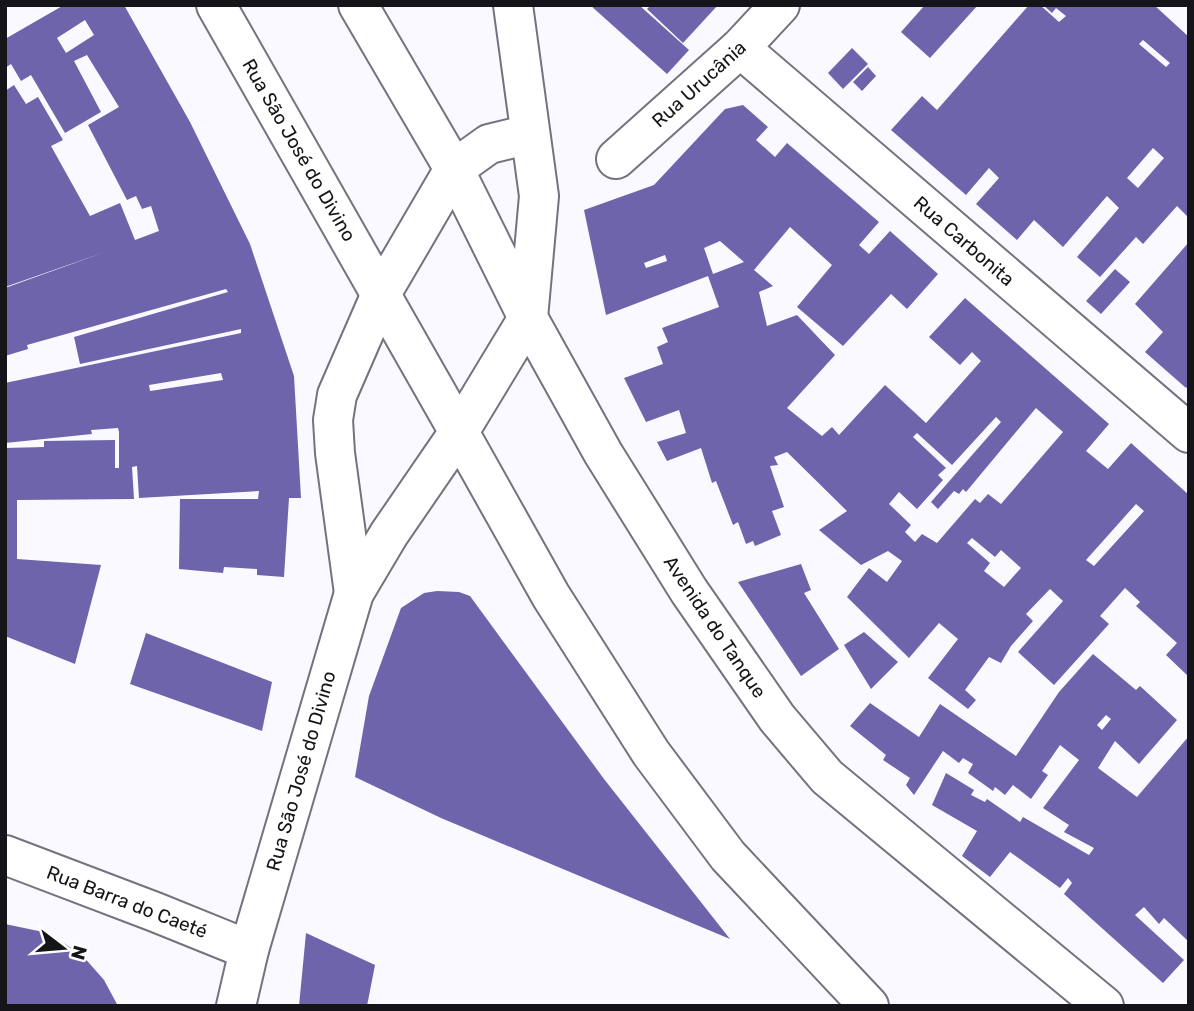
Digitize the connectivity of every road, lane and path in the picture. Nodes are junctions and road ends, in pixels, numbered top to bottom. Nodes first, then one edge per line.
1 (216, 5) edge
2 (358, 5) edge
3 (513, 5) edge
4 (780, 5) edge
5 (740, 48) junction
6 (530, 134) junction
7 (615, 159) dead end
8 (454, 169) junction
9 (381, 294) junction
10 (528, 318) junction
11 (458, 432) junction
12 (1189, 433) edge
13 (354, 593) junction
14 (5, 855) edge
15 (249, 950) junction
16 (236, 1006) edge
17 (869, 1006) edge
18 (1104, 1006) edge

1 - 9 main road, Rua São José do Divino
2 - 8 main road
3 - 6 main road
4 - 5 main road, Rua Urucânia
5 - 7 main road, Rua Urucânia
5 - 12 main road, Rua Carbonita
6 - 8 main road
6 - 10 main road
8 - 9 main road, Rua São José do Divino
8 - 10 main road
9 - 11 main road, Rua São José do Divino
9 - 13 main road, Rua São José do Divino
10 - 11 main road, Rua São José do Divino
10 - 18 main road, Avenida do Tanque
11 - 13 main road, Rua São José do Divino
11 - 17 main road
13 - 15 main road, Rua São José do Divino
14 - 15 main road, Rua Barra do Caeté
15 - 16 main road, Rua São José do Divino

